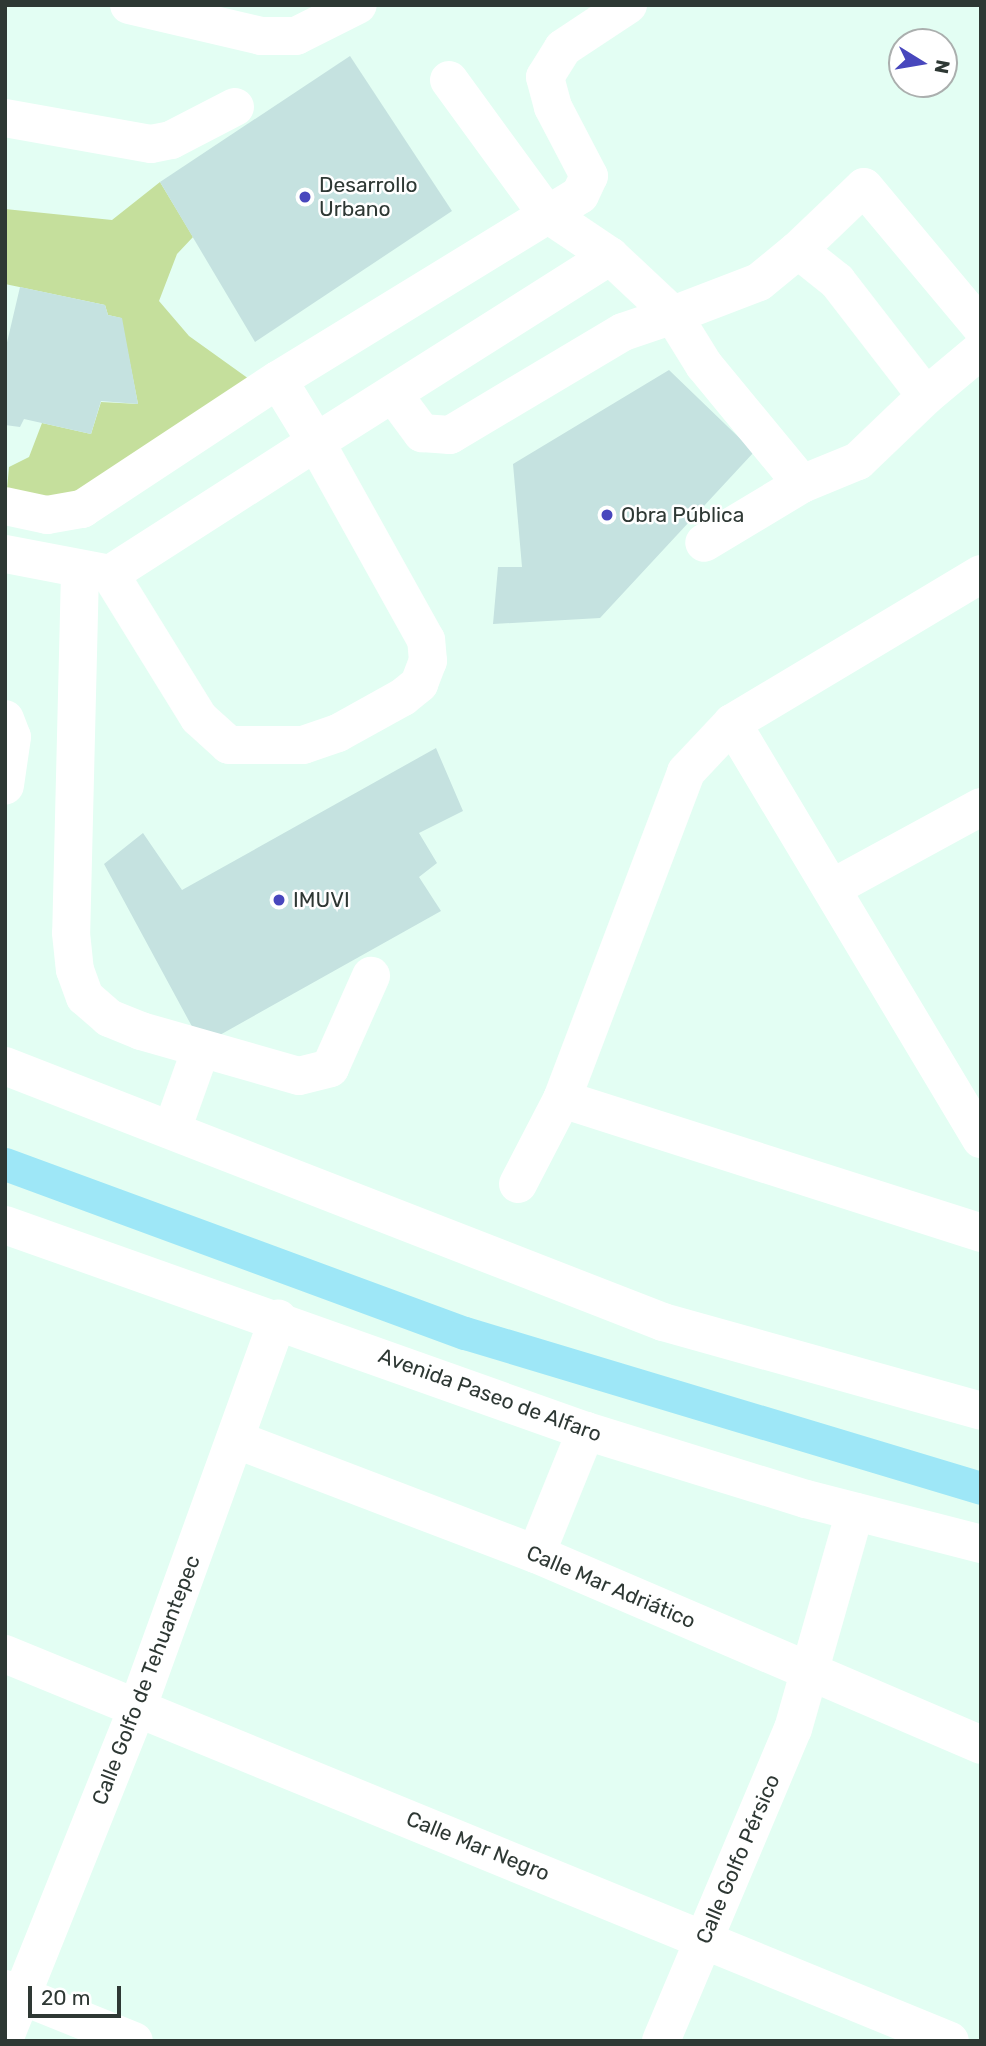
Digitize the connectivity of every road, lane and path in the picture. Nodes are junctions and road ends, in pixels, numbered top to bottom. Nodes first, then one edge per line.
1 (628, 5) edge
2 (151, 8) edge
3 (342, 11) edge
4 (449, 80) dead end
5 (235, 107) dead end
6 (5, 118) edge
7 (546, 213) junction
8 (797, 250) junction
9 (610, 256) junction
10 (673, 316) junction
11 (981, 327) edge
12 (981, 350) edge
13 (278, 380) junction
14 (393, 394) junction
15 (926, 396) junction
16 (316, 442) junction
17 (802, 484) junction
18 (5, 506) edge
19 (704, 543) dead end
20 (5, 554) edge
21 (95, 573) junction
22 (981, 574) edge
23 (5, 719) edge
24 (732, 723) junction
25 (5, 785) edge
26 (981, 807) edge
27 (834, 887) junction
28 (371, 976) dead end
29 (201, 1049) junction
30 (5, 1066) edge
31 (562, 1099) junction
32 (173, 1127) junction
33 (981, 1139) edge
34 (518, 1184) dead end
35 (5, 1225) edge
36 (981, 1233) edge
37 (278, 1319) junction
38 (981, 1411) edge
39 (586, 1431) junction
40 (237, 1440) junction
41 (855, 1512) junction
42 (981, 1544) edge
43 (536, 1554) junction
44 (5, 1654) edge
45 (807, 1675) junction
46 (138, 1706) junction
47 (981, 1745) edge
48 (705, 1939) junction
49 (13, 1992) edge
50 (5, 2037) edge
51 (134, 2041) edge
52 (661, 2041) edge
53 (950, 2041) edge

1 - 7 street
2 - 3 street
4 - 7 street
5 - 6 street
7 - 9 street
7 - 13 street
8 - 10 street
8 - 11 street
8 - 15 street
9 - 10 street
9 - 14 street
10 - 14 street
10 - 17 street
12 - 15 street
13 - 16 street
13 - 18 street
14 - 16 street
15 - 17 street
16 - 21 street
16 - 21 street
17 - 19 street
20 - 21 street
21 - 29 street
22 - 24 street
23 - 25 street
24 - 27 street
24 - 31 street
26 - 27 street
27 - 33 street
28 - 29 street
29 - 32 street
30 - 32 street
31 - 34 street
31 - 36 street
32 - 38 street
35 - 37 street, Avenida Paseo de Alfaro
37 - 39 street, Avenida Paseo de Alfaro
37 - 40 street, Calle Golfo de Tehuantepec
39 - 41 street, Avenida Paseo de Alfaro
39 - 43 street
40 - 43 street, Calle Mar Adriático
40 - 46 street, Calle Golfo de Tehuantepec
41 - 42 street, Avenida Paseo de Alfaro
41 - 45 street, Calle Golfo Pérsico
43 - 45 street, Calle Mar Adriático
44 - 46 street, Calle Mar Negro
45 - 47 street, Calle Mar Adriático
45 - 48 street, Calle Golfo Pérsico
46 - 48 street, Calle Mar Negro
46 - 49 street, Calle Golfo de Tehuantepec
48 - 52 street, Calle Golfo Pérsico
48 - 53 street, Calle Mar Negro
49 - 50 street, Calle Golfo de Tehuantepec
49 - 51 street

